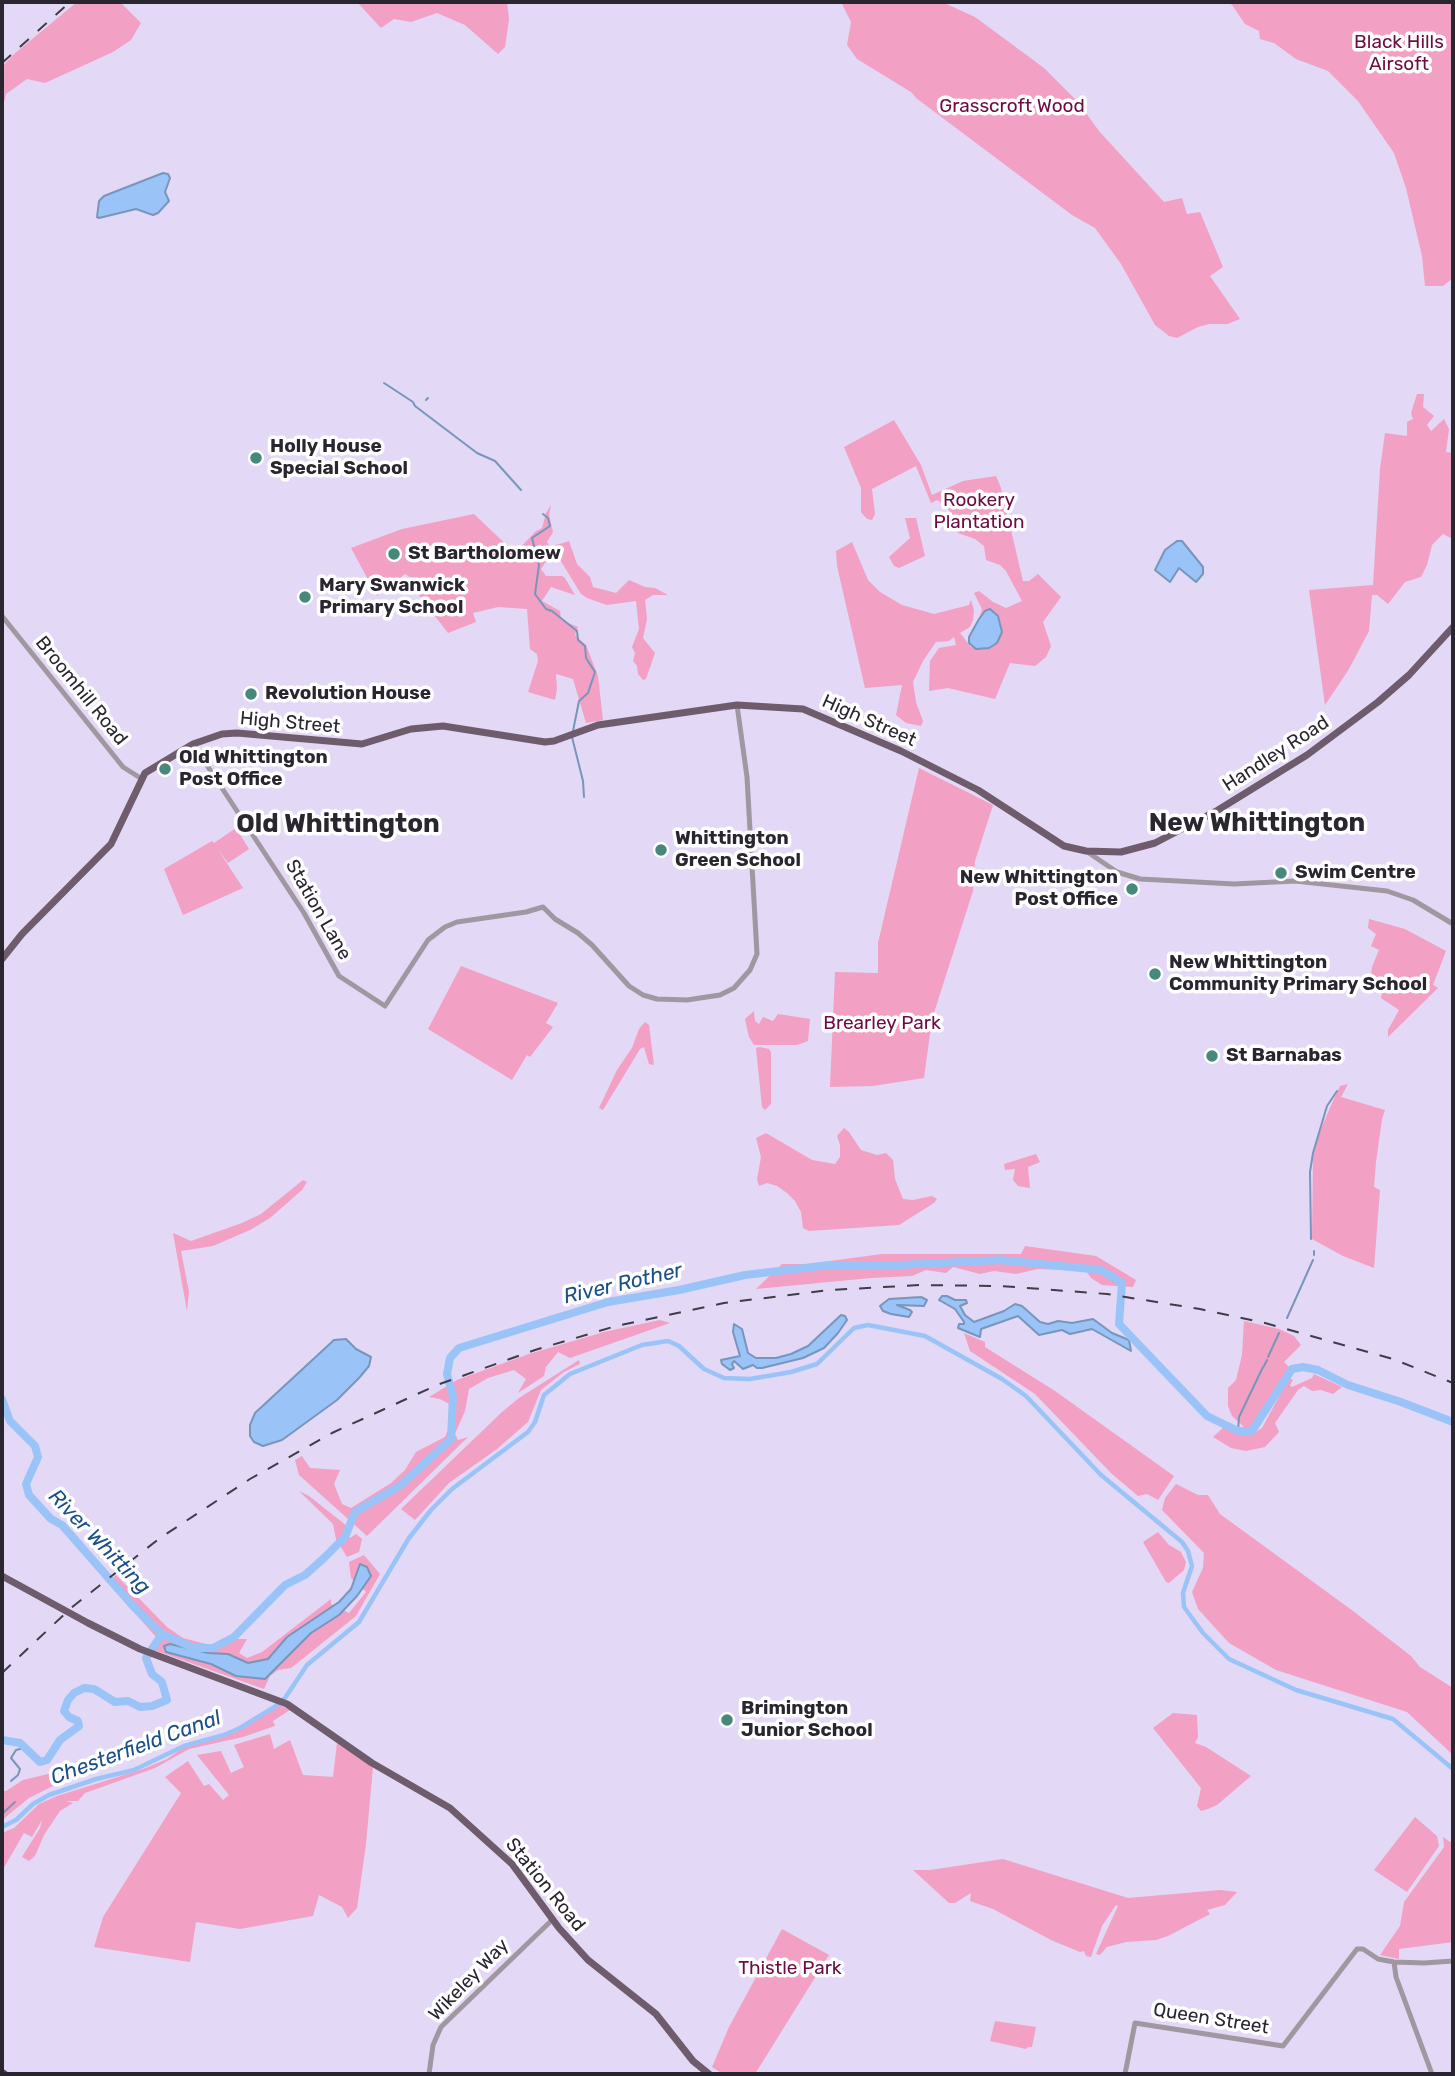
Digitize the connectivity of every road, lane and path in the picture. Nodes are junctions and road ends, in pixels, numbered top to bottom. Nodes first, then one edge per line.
1 (2, 616) edge
2 (1453, 627) edge
3 (737, 705) junction
4 (193, 744) junction
5 (142, 779) junction
6 (1086, 851) junction
7 (1453, 924) edge
8 (2, 959) edge
9 (2, 1576) edge
10 (552, 1920) junction
11 (1453, 1961) edge
12 (1394, 1962) junction
13 (429, 2074) edge
14 (709, 2074) edge
15 (1125, 2074) edge
16 (1432, 2074) edge

1 - 5 street, Broomhill Road
2 - 6 main road, Handley Road
3 - 4 main road, High Street
3 - 4 street, Station Lane
3 - 6 main road, High Street
4 - 5 main road, High Street
5 - 8 main road
6 - 7 street, High Street
9 - 10 main road, Station Road
10 - 13 street, Wikeley Way
10 - 14 main road, Station Road
11 - 12 street
12 - 15 street, Queen Street
12 - 16 street

